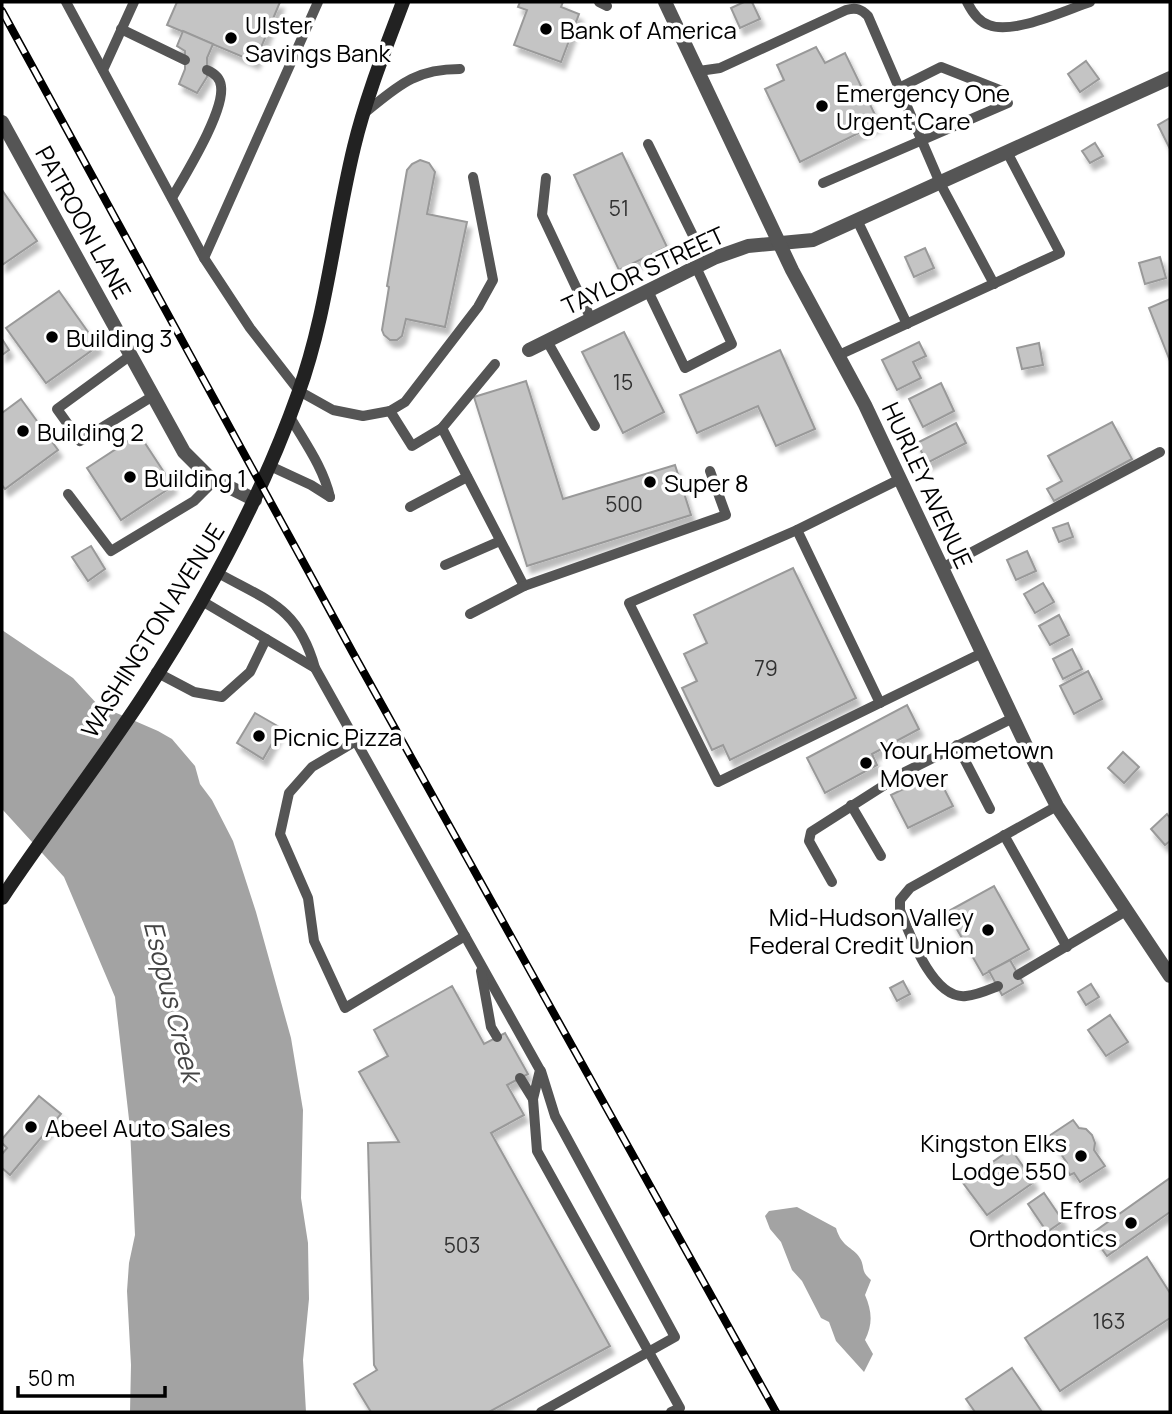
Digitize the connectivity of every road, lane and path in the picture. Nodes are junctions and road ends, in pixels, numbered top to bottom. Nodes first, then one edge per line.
1 (134, 2) edge
2 (317, 2) edge
3 (403, 2) edge
4 (665, 2) edge
5 (967, 2) edge
6 (1090, 2) edge
7 (67, 3) edge
8 (121, 29) junction
9 (185, 60) dead end
10 (460, 69) dead end
11 (103, 70) junction
12 (207, 70) dead end
13 (699, 71) junction
14 (1170, 78) edge
15 (899, 88) junction
16 (362, 115) junction
17 (2, 122) edge
18 (921, 139) junction
19 (648, 144) dead end
20 (1007, 152) junction
21 (473, 177) dead end
22 (546, 178) dead end
23 (823, 183) dead end
24 (940, 183) junction
25 (172, 198) junction
26 (857, 220) junction
27 (779, 243) junction
28 (204, 258) junction
29 (701, 264) junction
30 (994, 284) junction
31 (648, 291) junction
32 (591, 319) junction
33 (907, 324) junction
34 (547, 341) junction
35 (529, 350) dead end
36 (131, 355) junction
37 (839, 355) junction
38 (495, 363) dead end
39 (299, 391) junction
40 (153, 396) junction
41 (390, 411) junction
42 (290, 418) junction
43 (595, 425) dead end
44 (442, 428) junction
45 (1160, 452) dead end
46 (270, 466) junction
47 (710, 471) dead end
48 (467, 477) junction
49 (900, 479) junction
50 (215, 480) junction
51 (68, 494) dead end
52 (256, 500) junction
53 (410, 507) dead end
54 (797, 530) junction
55 (500, 541) junction
56 (444, 565) dead end
57 (942, 568) junction
58 (218, 573) junction
59 (524, 586) junction
60 (202, 601) junction
61 (470, 614) dead end
62 (267, 639) junction
63 (982, 653) junction
64 (315, 668) junction
65 (156, 672) junction
66 (880, 703) junction
67 (1013, 718) junction
68 (356, 741) junction
69 (957, 745) junction
70 (851, 805) junction
71 (1057, 806) junction
72 (990, 809) dead end
73 (1004, 835) junction
74 (881, 856) dead end
75 (832, 882) dead end
76 (5, 894) edge
77 (1126, 911) junction
78 (466, 936) junction
79 (1067, 947) junction
80 (480, 961) junction
81 (1018, 975) dead end
82 (1170, 976) edge
83 (998, 986) dead end
84 (497, 1037) dead end
85 (540, 1070) junction
86 (520, 1078) dead end
87 (533, 1099) junction
88 (649, 1352) junction
89 (541, 1412) edge
90 (671, 1412) edge

1 - 8 lane
2 - 28 lane
3 - 16 main road, WASHINGTON AVENUE
4 - 13 street, HURLEY AVENUE
5 - 6 lane
7 - 11 lane
8 - 9 lane
8 - 11 lane
10 - 16 lane
11 - 25 lane
12 - 25 lane
13 - 15 lane
13 - 27 street, HURLEY AVENUE
14 - 20 street, TAYLOR STREET
15 - 18 lane
15 - 18 lane
16 - 39 main road, WASHINGTON AVENUE
17 - 36 street, PATROON LANE
18 - 23 lane
18 - 24 lane
19 - 29 lane
20 - 24 street, TAYLOR STREET
20 - 30 lane
21 - 41 lane
22 - 32 lane
24 - 26 street, TAYLOR STREET
24 - 30 lane
25 - 28 lane
26 - 27 street, TAYLOR STREET
26 - 33 lane
27 - 29 street, TAYLOR STREET
27 - 37 street, HURLEY AVENUE
28 - 39 lane
29 - 31 street, TAYLOR STREET
29 - 31 lane
30 - 33 lane
31 - 32 street, TAYLOR STREET
32 - 34 street, TAYLOR STREET
33 - 37 lane
34 - 35 street, TAYLOR STREET
34 - 43 lane
36 - 40 street, PATROON LANE
36 - 40 lane
37 - 49 street, HURLEY AVENUE
38 - 44 lane
39 - 41 lane
39 - 42 main road, WASHINGTON AVENUE
40 - 50 street, PATROON LANE
41 - 44 lane
42 - 46 main road, WASHINGTON AVENUE
42 - 46 lane
44 - 48 lane
45 - 57 lane
46 - 52 main road, WASHINGTON AVENUE
47 - 59 lane
48 - 53 lane
48 - 55 lane
49 - 54 lane
49 - 57 street, HURLEY AVENUE
50 - 51 lane
50 - 52 street, PATROON LANE
52 - 58 main road, WASHINGTON AVENUE
54 - 66 lane
54 - 66 lane
55 - 56 lane
55 - 59 lane
57 - 63 street, HURLEY AVENUE
58 - 60 main road, WASHINGTON AVENUE
58 - 64 lane
59 - 61 lane
60 - 62 lane
60 - 65 main road, WASHINGTON AVENUE
62 - 64 lane
62 - 65 lane
63 - 66 lane
63 - 67 street, HURLEY AVENUE
64 - 68 lane
65 - 76 main road, WASHINGTON AVENUE
67 - 69 lane
67 - 71 street, HURLEY AVENUE
68 - 78 lane
68 - 78 lane
69 - 70 lane
69 - 72 lane
70 - 74 lane
70 - 75 lane
71 - 73 lane
71 - 77 street, HURLEY AVENUE
73 - 79 lane
73 - 83 lane
77 - 79 lane
77 - 82 street, HURLEY AVENUE
78 - 80 lane
79 - 81 lane
80 - 84 lane
80 - 85 lane
85 - 87 lane
85 - 88 lane
86 - 87 lane
87 - 88 lane
88 - 89 lane
88 - 90 lane

